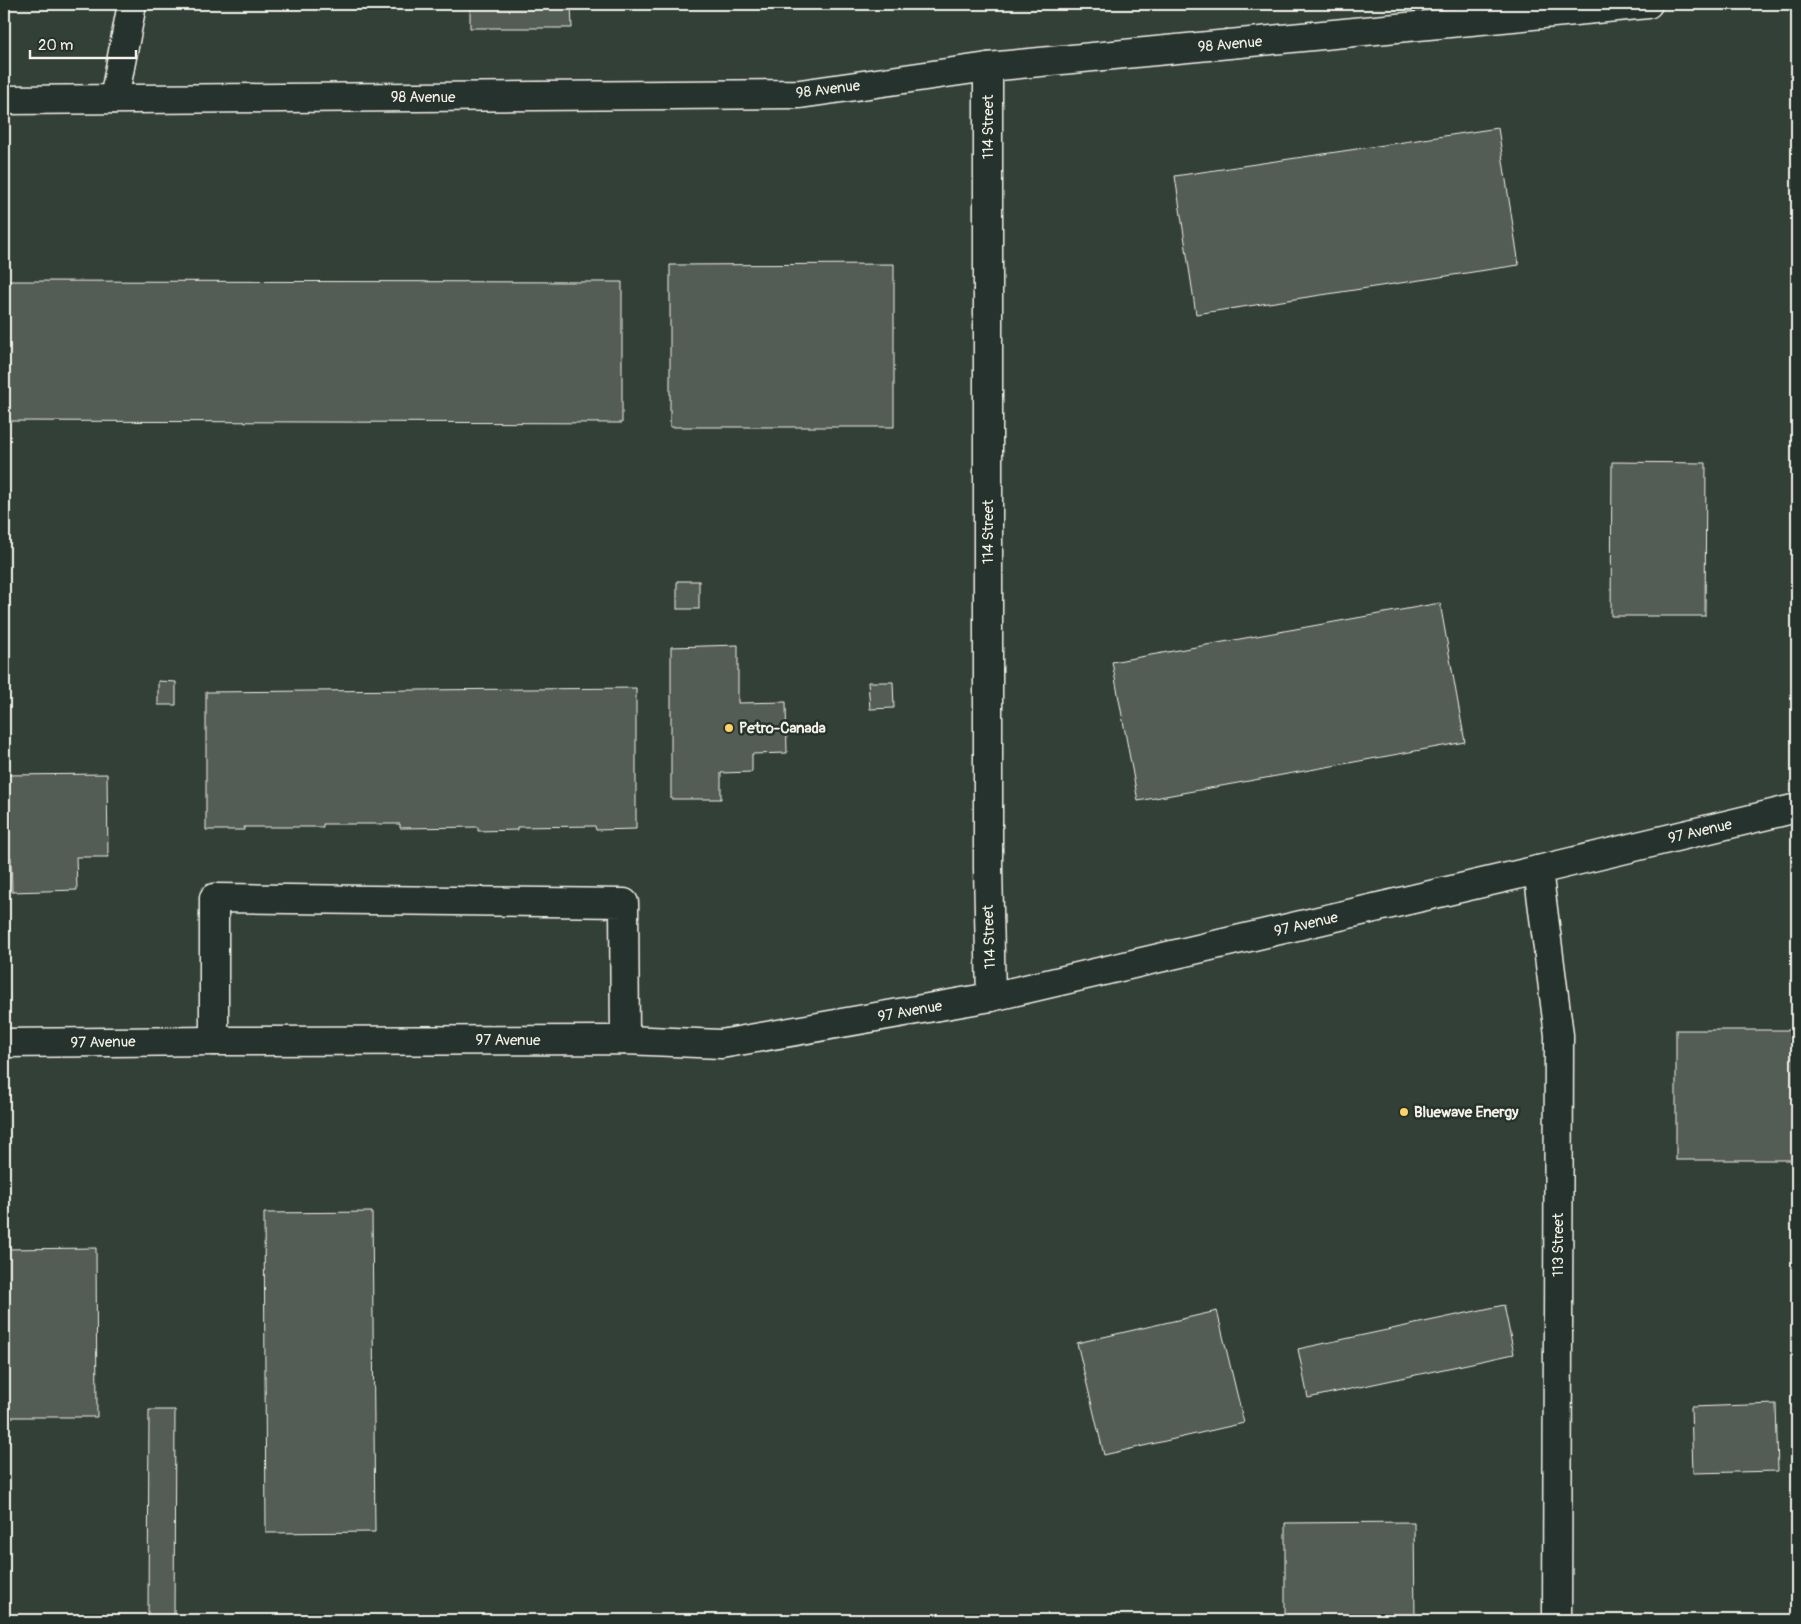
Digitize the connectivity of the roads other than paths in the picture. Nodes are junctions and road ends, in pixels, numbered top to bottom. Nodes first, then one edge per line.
1 (132, 4) edge
2 (1648, 4) edge
3 (988, 67) junction
4 (114, 99) junction
5 (4, 100) edge
6 (1797, 808) edge
7 (1538, 870) junction
8 (991, 997) junction
9 (625, 1040) junction
10 (214, 1041) junction
11 (4, 1043) edge
12 (1557, 1620) edge

1 - 4 street
2 - 3 street, 98 Avenue
3 - 4 street, 98 Avenue
3 - 8 street, 114 Street
4 - 5 street, 98 Avenue
6 - 7 street, 97 Avenue
7 - 8 street, 97 Avenue
7 - 12 street, 113 Street
8 - 9 street, 97 Avenue
9 - 10 street, 97 Avenue
9 - 10 street
10 - 11 street, 97 Avenue

